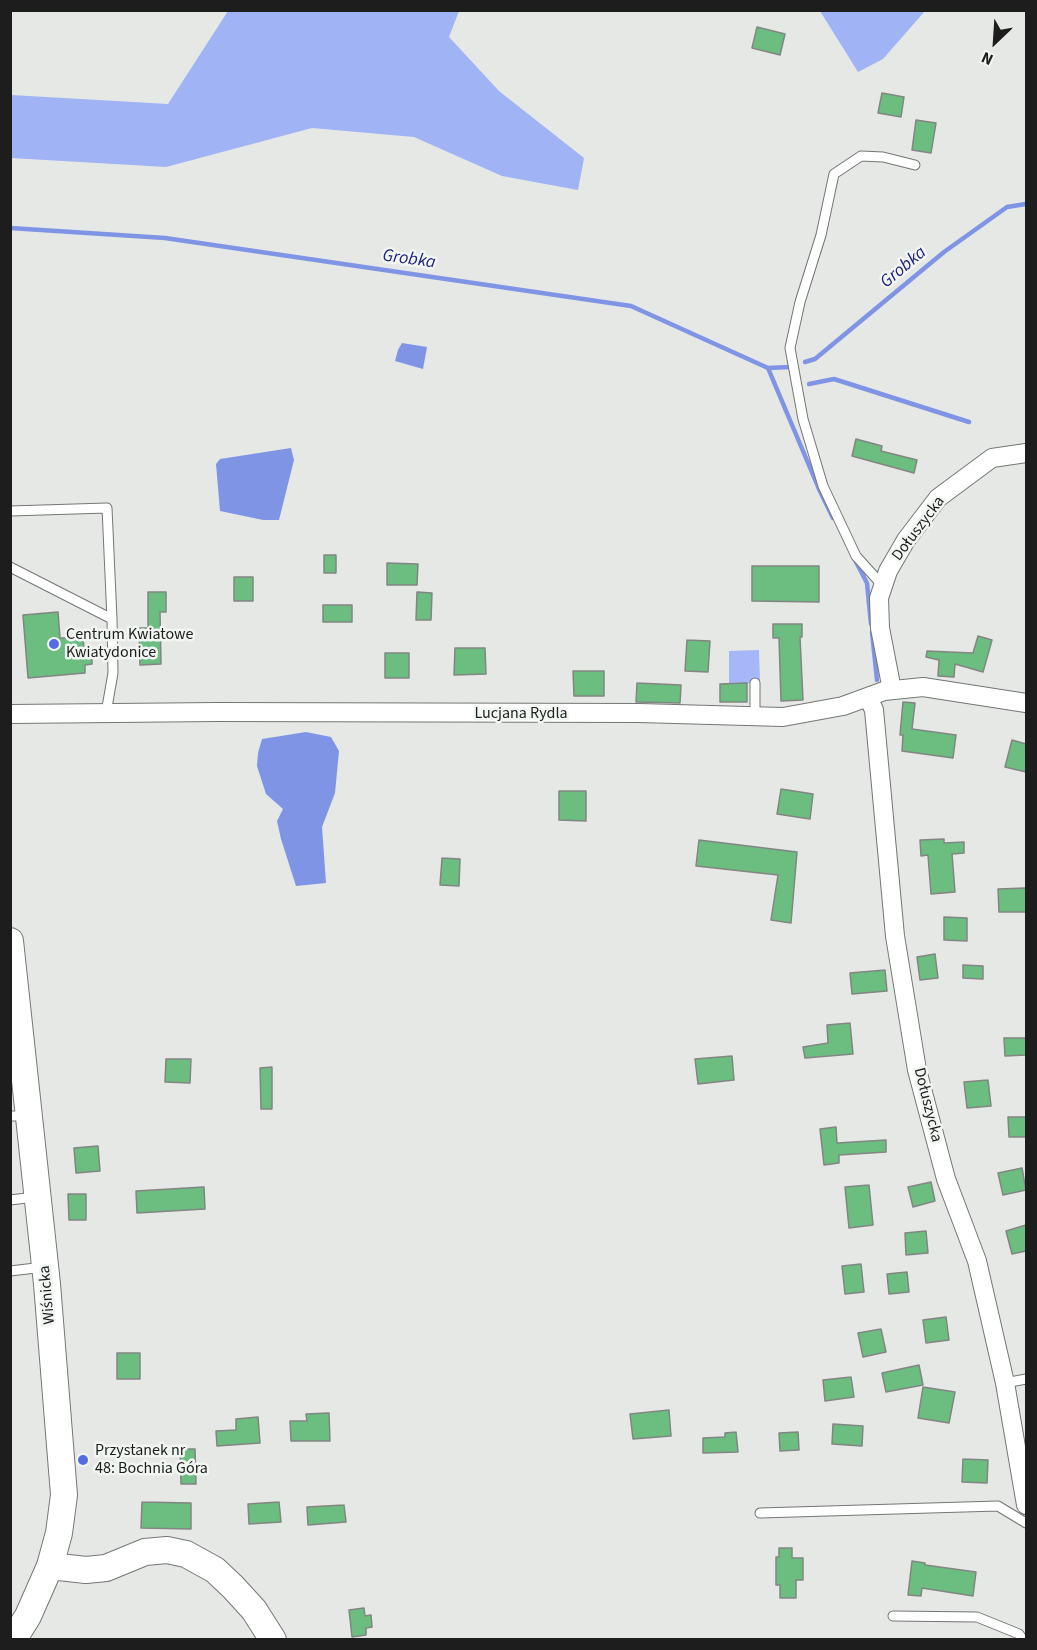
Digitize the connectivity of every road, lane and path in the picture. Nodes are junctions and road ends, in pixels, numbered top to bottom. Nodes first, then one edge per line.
1 (915, 165) dead end
2 (1026, 453) edge
3 (10, 511) edge
4 (10, 567) edge
5 (883, 586) junction
6 (112, 619) junction
7 (755, 683) dead end
8 (892, 690) junction
9 (868, 697) junction
10 (1026, 703) edge
11 (106, 713) junction
12 (10, 714) edge
13 (755, 716) junction
14 (10, 941) edge
15 (20, 1116) edge
16 (38, 1197) junction
17 (10, 1200) edge
18 (45, 1267) junction
19 (10, 1271) edge
20 (1026, 1379) edge
21 (1005, 1383) junction
22 (1026, 1505) edge
23 (760, 1513) dead end
24 (1026, 1523) edge
25 (50, 1566) junction
26 (893, 1616) dead end
27 (14, 1640) edge
28 (273, 1640) edge
29 (1023, 1640) edge

1 - 5 lane
2 - 5 street, Dołuszycka
3 - 6 lane
4 - 6 lane
5 - 8 street, Dołuszycka
6 - 11 lane
7 - 13 lane
8 - 9 street, Lucjana Rydla
8 - 10 street, Lucjana Rydla
9 - 13 street, Lucjana Rydla
9 - 21 street, Dołuszycka
11 - 12 street, Lucjana Rydla
11 - 13 street, Lucjana Rydla
14 - 15 main road, Wiśnicka
15 - 16 main road, Wiśnicka
16 - 17 lane
16 - 18 main road, Wiśnicka
18 - 19 lane
18 - 25 main road, Wiśnicka
20 - 21 lane
21 - 22 street, Dołuszycka
23 - 24 lane
25 - 27 main road, Wiśnicka
25 - 28 main road
26 - 29 lane

